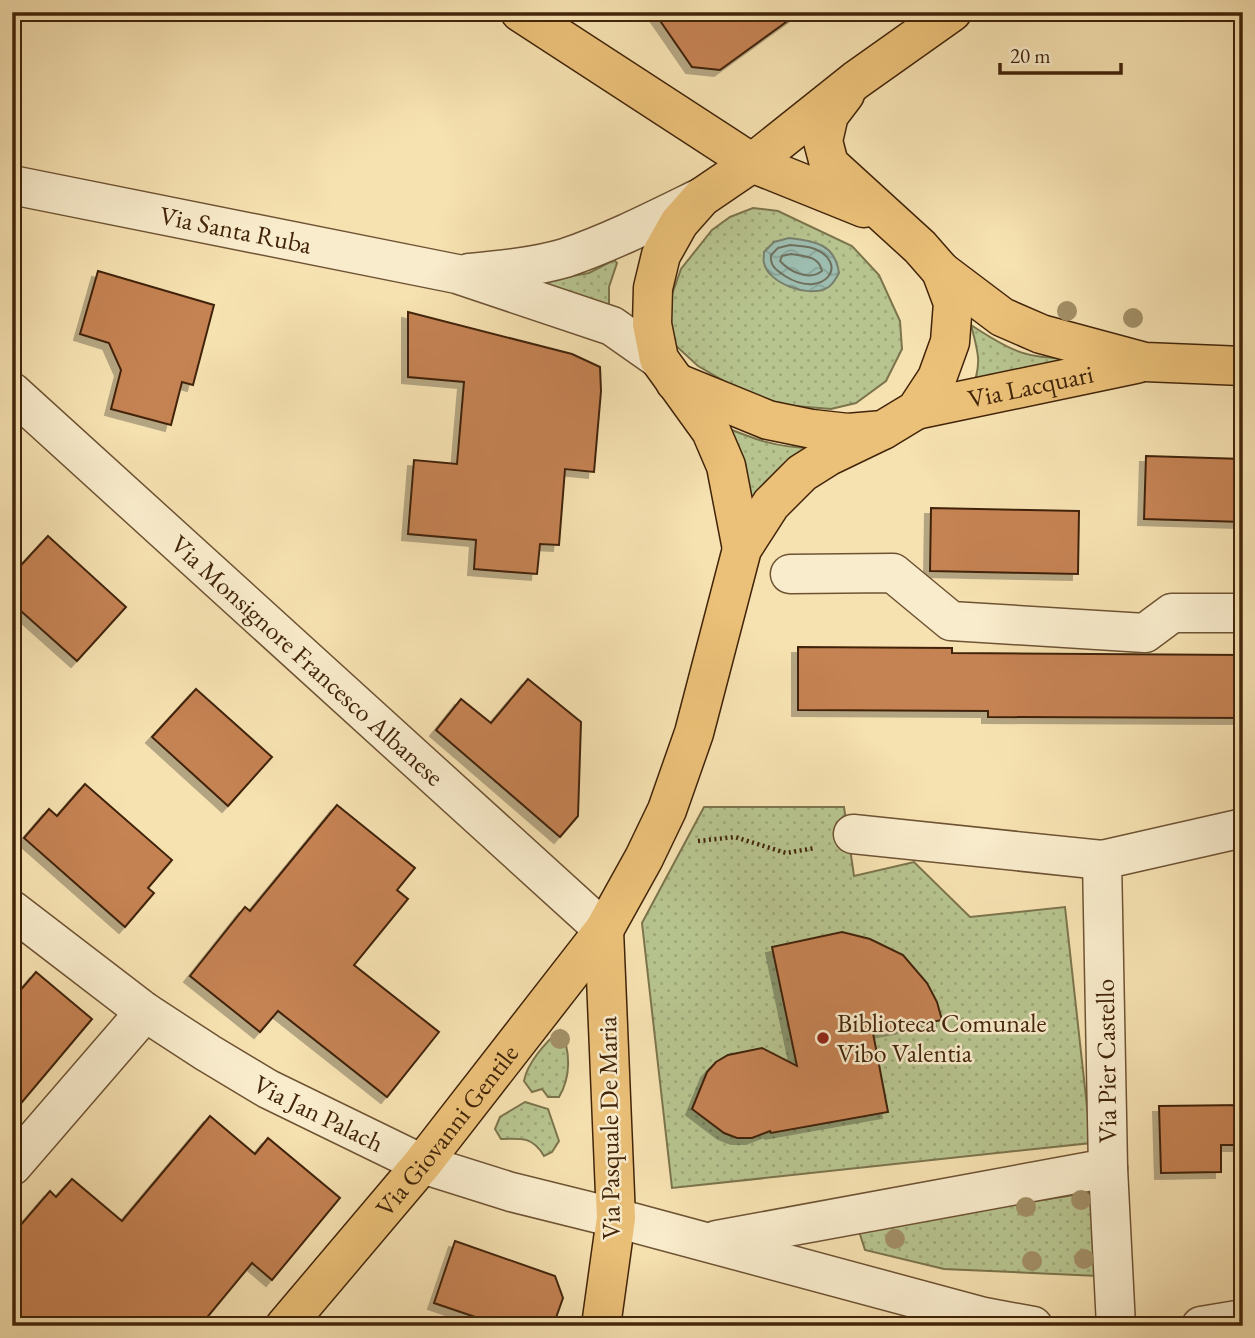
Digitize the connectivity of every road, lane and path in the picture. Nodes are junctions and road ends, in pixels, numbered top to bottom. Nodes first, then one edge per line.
1 (520, 12) edge
2 (952, 12) edge
3 (856, 80) junction
4 (752, 163) junction
5 (12, 185) edge
6 (702, 197) junction
7 (884, 216) junction
8 (941, 271) junction
9 (457, 274) junction
10 (1145, 362) junction
11 (1243, 366) edge
12 (667, 370) junction
13 (12, 392) edge
14 (916, 410) junction
15 (883, 430) junction
16 (741, 549) junction
17 (790, 574) dead end
18 (1243, 613) edge
19 (1243, 828) edge
20 (853, 834) joint
21 (644, 859) junction
22 (1102, 860) junction
23 (12, 910) edge
24 (604, 930) junction
25 (145, 1012) junction
26 (422, 1164) junction
27 (12, 1166) edge
28 (1108, 1168) junction
29 (616, 1217) junction
30 (708, 1242) junction
31 (903, 1310) edge
32 (1243, 1319) edge
33 (974, 1321) edge
34 (285, 1326) edge
35 (601, 1326) edge
36 (1033, 1326) edge
37 (1116, 1326) edge
38 (1201, 1326) edge

1 - 4 main road
2 - 3 main road
3 - 4 main road
3 - 7 main road
4 - 6 main road
4 - 7 main road
5 - 9 street, Via Santa Ruba
6 - 9 street, Via Santa Ruba
6 - 12 main road
7 - 8 main road
8 - 10 main road, Via Lacquari
8 - 14 main road
9 - 12 street, Via Santa Ruba
10 - 11 main road, Via Lacquari
10 - 14 main road, Via Lacquari
12 - 15 main road
12 - 16 main road
13 - 24 street, Via Monsignore Francesco Albanese
14 - 15 main road
15 - 16 main road
16 - 21 main road, Via Giovanni Gentile
17 - 18 street
19 - 22 street
20 - 21 path
20 - 22 street
21 - 24 main road, Via Giovanni Gentile
22 - 28 street, Via Pier Castello
23 - 25 street, Via Jan Palach
24 - 26 main road, Via Giovanni Gentile
24 - 29 main road, Via Pasquale De Maria
25 - 26 street, Via Jan Palach
25 - 27 street
26 - 29 street, Via Jan Palach
26 - 34 main road, Via Giovanni Gentile
28 - 30 street, Via Pier Castello
28 - 37 street
29 - 30 street, Via Jan Palach
29 - 35 main road, Via Pasquale De Maria
30 - 31 street, Via Jan Palach
31 - 33 street, Via Jan Palach
32 - 38 street
33 - 36 street, Via Jan Palach

